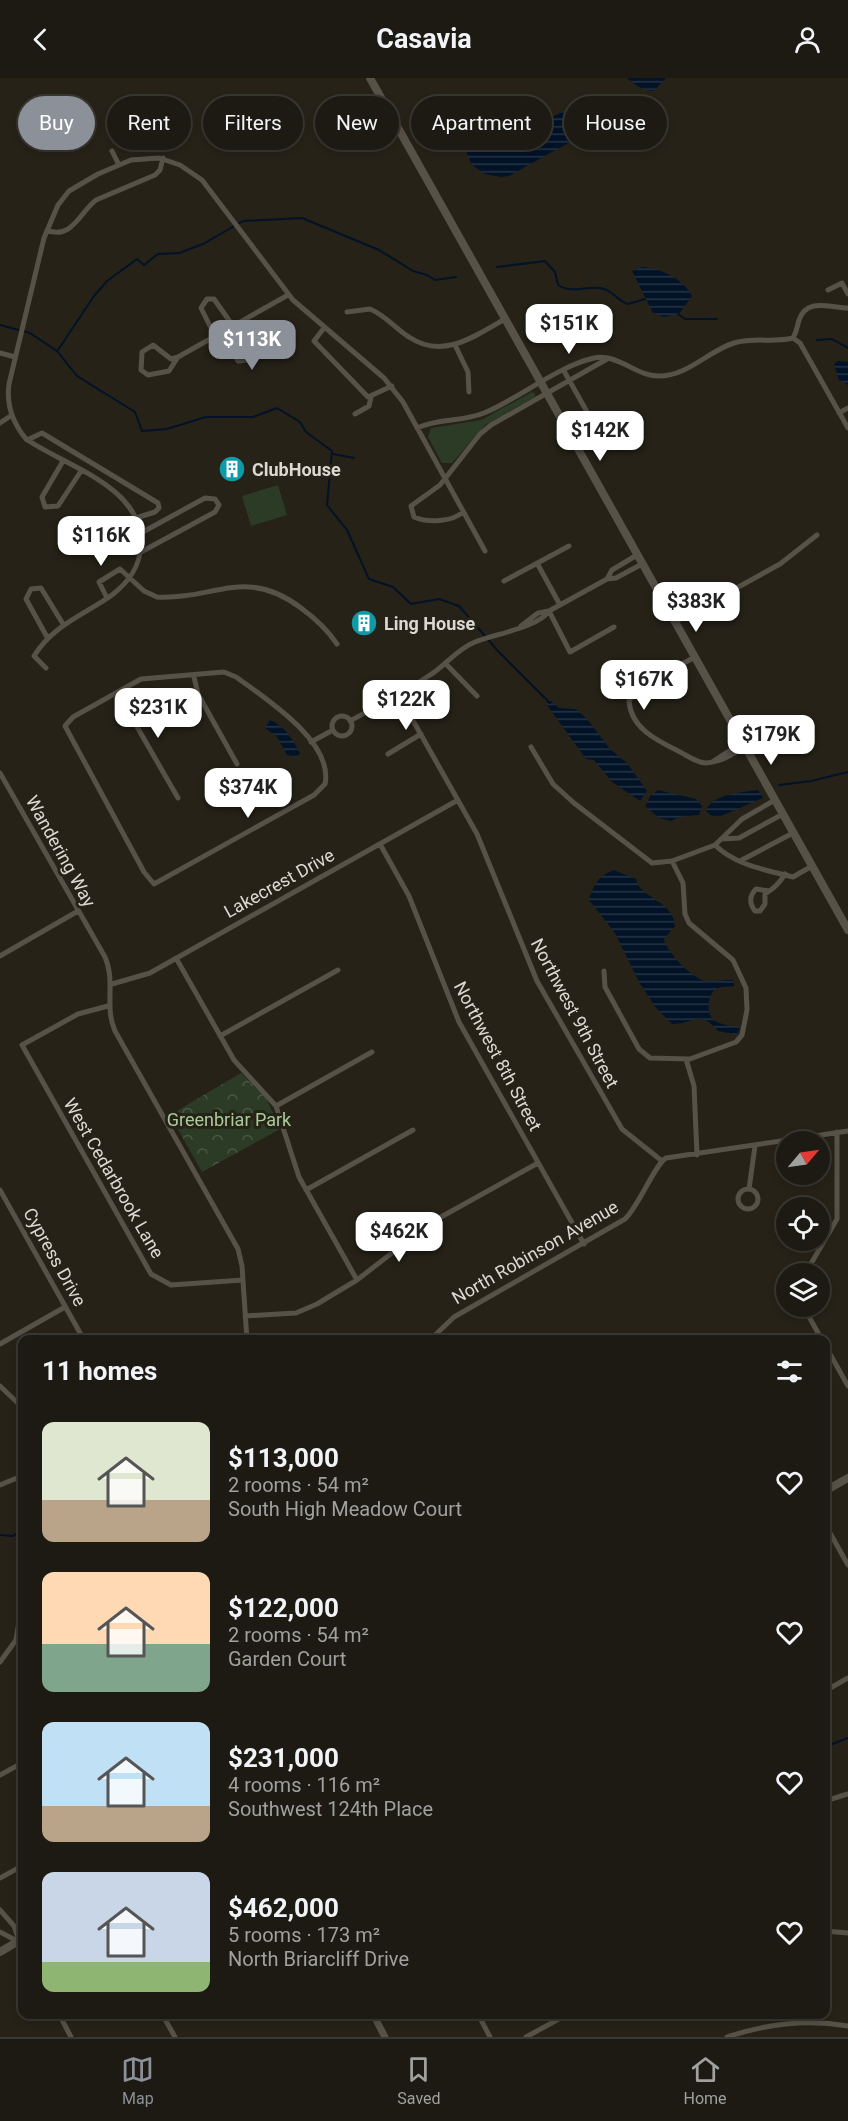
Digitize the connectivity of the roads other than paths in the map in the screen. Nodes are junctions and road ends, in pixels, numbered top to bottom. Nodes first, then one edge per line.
1 (370, 78) edge
2 (112, 151) dead end
3 (163, 158) junction
4 (118, 165) junction
5 (47, 230) junction
6 (828, 290) dead end
7 (848, 294) edge
8 (288, 295) junction
9 (848, 308) edge
10 (347, 312) dead end
11 (505, 319) junction
12 (236, 324) junction
13 (324, 328) junction
14 (218, 334) junction
15 (793, 338) junction
16 (455, 345) junction
17 (0, 353) edge
18 (15, 357) junction
19 (178, 357) junction
20 (608, 359) junction
21 (564, 371) junction
22 (569, 381) junction
23 (540, 382) junction
24 (392, 386) junction
25 (469, 392) dead end
26 (547, 394) junction
27 (371, 397) junction
28 (848, 408) edge
29 (839, 413) junction
30 (355, 414) dead end
31 (12, 416) junction
32 (0, 423) edge
33 (594, 426) dead end
34 (417, 428) junction
35 (848, 428) edge
36 (27, 440) junction
37 (63, 461) junction
38 (81, 471) junction
39 (445, 480) junction
40 (463, 512) junction
41 (136, 518) junction
42 (141, 533) junction
43 (817, 535) dead end
44 (569, 546) dead end
45 (485, 551) dead end
46 (141, 552) junction
47 (637, 555) junction
48 (537, 563) junction
49 (642, 564) junction
50 (130, 579) junction
51 (607, 579) junction
52 (504, 581) dead end
53 (107, 598) junction
54 (560, 605) junction
55 (549, 611) junction
56 (675, 622) junction
57 (63, 624) junction
58 (614, 627) dead end
59 (47, 637) junction
60 (337, 644) dead end
61 (694, 657) junction
62 (445, 663) junction
63 (46, 668) dead end
64 (194, 676) junction
65 (117, 692) junction
66 (398, 694) junction
67 (477, 696) dead end
68 (350, 720) junction
69 (333, 730) junction
70 (421, 734) junction
71 (311, 742) junction
72 (744, 745) junction
73 (531, 747) dead end
74 (388, 754) dead end
75 (237, 764) dead end
76 (0, 773) edge
77 (178, 798) dead end
78 (458, 800) junction
79 (775, 800) junction
80 (783, 814) junction
81 (793, 832) junction
82 (722, 839) junction
83 (380, 844) junction
84 (715, 845) junction
85 (672, 861) junction
86 (740, 861) junction
87 (812, 866) junction
88 (785, 874) junction
89 (769, 891) junction
90 (78, 911) junction
91 (848, 930) edge
92 (0, 956) edge
93 (176, 958) junction
94 (338, 970) dead end
95 (604, 971) dead end
96 (112, 984) junction
97 (108, 1006) junction
98 (219, 1036) junction
99 (372, 1052) dead end
100 (687, 1059) junction
101 (276, 1106) junction
102 (413, 1130) dead end
103 (848, 1131) edge
104 (837, 1132) junction
105 (755, 1146) junction
106 (697, 1155) junction
107 (662, 1161) junction
108 (538, 1163) junction
109 (749, 1189) dead end
110 (0, 1190) edge
111 (306, 1190) junction
112 (584, 1244) junction
113 (811, 1263) edge
114 (243, 1280) junction
115 (357, 1281) junction
116 (65, 1306) junction
117 (245, 1316) junction
118 (809, 1317) edge
119 (81, 1335) edge
120 (247, 1335) edge
121 (435, 1335) edge
122 (819, 1335) edge
123 (0, 1344) edge
124 (830, 1354) edge
125 (0, 1386) edge
126 (848, 1386) edge
127 (18, 1403) edge
128 (18, 1478) edge
129 (848, 1478) edge
130 (0, 1485) edge
131 (830, 1488) edge
132 (830, 1533) edge
133 (848, 1566) edge
134 (18, 1628) edge
135 (0, 1662) edge
136 (848, 1678) edge
137 (830, 1688) edge
138 (18, 1764) edge
139 (0, 1775) edge
140 (848, 1794) edge
141 (830, 1799) edge
142 (18, 1868) edge
143 (0, 1878) edge
144 (0, 1910) edge
145 (830, 1931) edge
146 (0, 1932) edge
147 (848, 1933) edge
148 (18, 1936) edge
149 (18, 1941) edge
150 (18, 1944) edge
151 (0, 1952) edge
152 (62, 2019) edge
153 (165, 2019) edge
154 (376, 2019) edge
155 (481, 2019) edge
156 (559, 2019) edge
157 (848, 2026) edge
158 (538, 2030) junction
159 (71, 2037) edge
160 (175, 2037) edge
161 (385, 2037) edge
162 (490, 2037) edge
163 (526, 2037) edge
164 (542, 2037) edge
165 (727, 2037) edge

1 - 11 main road
2 - 4 street
3 - 4 street
3 - 5 street
3 - 8 street
4 - 5 street
5 - 18 street
6 - 7 street
8 - 12 street
8 - 13 street
9 - 15 street
10 - 16 street
11 - 16 street
11 - 23 main road
12 - 14 street
12 - 14 street
12 - 14 street
13 - 24 street
13 - 27 street
14 - 19 street
15 - 20 street
15 - 29 street
16 - 25 street
17 - 18 street
18 - 31 street
19 - 19 street
20 - 21 street
20 - 22 street
21 - 22 street
21 - 23 street
22 - 26 street
22 - 33 street
23 - 26 main road
23 - 34 street
24 - 27 street
24 - 34 street
26 - 39 street
26 - 47 main road
27 - 30 street
28 - 29 street
29 - 35 street
31 - 32 street
31 - 36 street
34 - 39 street
36 - 37 street
36 - 41 street
37 - 38 street
37 - 38 street
38 - 41 street
39 - 40 street
39 - 40 street
40 - 45 street
41 - 42 street
42 - 46 street
42 - 46 street
43 - 56 street
44 - 48 street
46 - 50 street
47 - 49 main road
47 - 51 street
48 - 52 street
48 - 54 street
49 - 51 street
49 - 56 main road
50 - 53 street
50 - 53 street
50 - 60 street
51 - 54 street
53 - 57 street
54 - 55 street
55 - 58 street
55 - 62 street
56 - 61 main road
57 - 59 street
57 - 59 street
59 - 63 street
61 - 72 main road
61 - 72 street
62 - 66 street
62 - 67 street
64 - 65 street
64 - 71 street
64 - 75 street
65 - 71 street
65 - 77 street
66 - 68 street
66 - 70 street, Northwest 9th Street
68 - 69 street
68 - 69 street
69 - 71 street
70 - 74 street
70 - 78 street, Northwest 9th Street
72 - 79 main road
73 - 85 street
76 - 90 street, Wandering Way
78 - 83 street, Lakecrest Drive
78 - 107 street, Northwest 9th Street
79 - 80 main road
79 - 82 street
80 - 81 main road
80 - 82 street
81 - 86 street
81 - 87 main road
82 - 84 street
83 - 93 street, Lakecrest Drive
83 - 108 street, Northwest 8th Street
84 - 85 street
84 - 86 street
85 - 100 street
86 - 88 street
87 - 88 street
87 - 91 main road
88 - 89 street
89 - 89 street
90 - 92 street
90 - 96 street, Wandering Way
93 - 96 street, Lakecrest Drive
93 - 98 street
94 - 98 street
95 - 100 street
96 - 97 street
97 - 114 street
97 - 114 street, West Cedarbrook Lane
98 - 101 street
99 - 101 street
100 - 106 street
101 - 111 street
102 - 111 street
103 - 104 street
104 - 105 street
104 - 113 street
105 - 106 street
105 - 109 street
106 - 107 street
107 - 112 street, North Robinson Avenue
108 - 112 street, Northwest 8th Street
108 - 115 street
110 - 116 street, Cypress Drive
111 - 115 street
112 - 121 street, North Robinson Avenue
114 - 117 street
115 - 117 street
116 - 119 street, Cypress Drive
116 - 123 street
117 - 120 street
118 - 122 street
124 - 126 street
125 - 127 street
128 - 130 street
129 - 131 main road
132 - 133 street
134 - 135 street
136 - 137 street
138 - 139 street
140 - 141 street
142 - 143 street
144 - 148 street
145 - 147 street
146 - 149 street
150 - 151 main road
152 - 159 street
153 - 160 street
154 - 161 street
155 - 162 street
156 - 158 street
157 - 165 street
158 - 163 street
158 - 164 street

